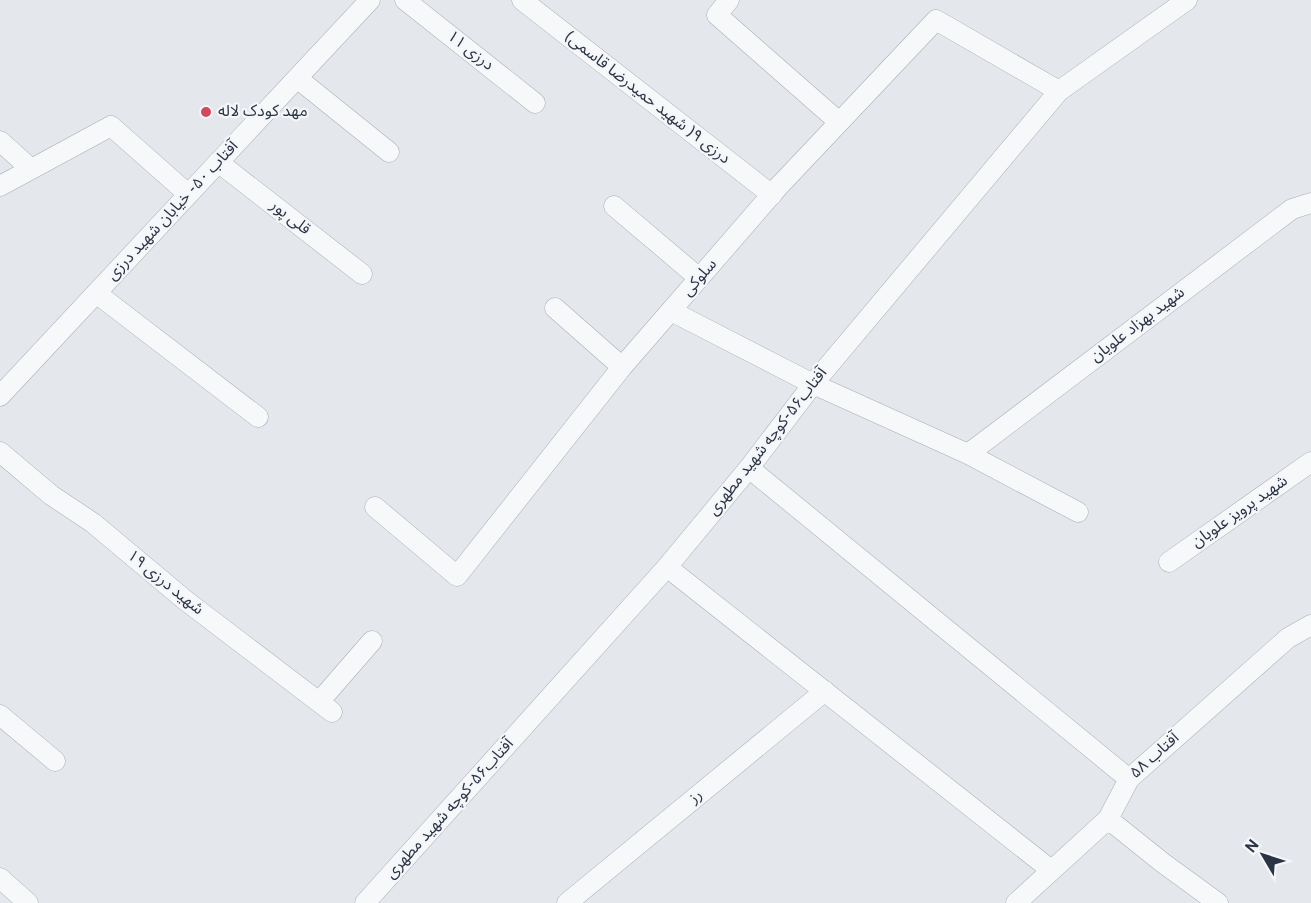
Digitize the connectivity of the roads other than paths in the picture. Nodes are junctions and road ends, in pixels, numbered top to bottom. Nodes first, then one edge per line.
1 (370, 0) edge
2 (405, 0) edge
3 (522, 0) edge
4 (729, 0) edge
5 (1187, 0) edge
6 (297, 78) junction
7 (1059, 91) junction
8 (535, 103) dead end
9 (839, 122) junction
10 (0, 141) edge
11 (388, 152) dead end
12 (218, 162) junction
13 (31, 169) junction
14 (0, 186) edge
15 (188, 194) junction
16 (772, 195) junction
17 (1311, 203) edge
18 (614, 206) dead end
19 (362, 274) dead end
20 (699, 278) junction
21 (96, 293) junction
22 (555, 308) dead end
23 (671, 311) junction
24 (622, 367) junction
25 (813, 384) junction
26 (0, 396) edge
27 (258, 417) dead end
28 (0, 452) edge
29 (968, 454) junction
30 (1311, 462) edge
31 (749, 468) junction
32 (375, 507) dead end
33 (1078, 512) dead end
34 (1169, 562) dead end
35 (668, 567) junction
36 (1311, 625) edge
37 (372, 641) dead end
38 (825, 691) junction
39 (0, 715) edge
40 (55, 761) dead end
41 (1129, 779) junction
42 (1108, 819) junction
43 (1051, 870) junction
44 (0, 878) edge
45 (28, 903) edge
46 (366, 903) edge
47 (567, 903) edge
48 (1016, 903) edge
49 (1218, 903) edge

1 - 6 street, آفتاب ۵۰- خیابان شهید درزی
2 - 8 street, درزی ۱۱
3 - 16 street, درزی ۹( شهید حمیدرضا قاسمی)
4 - 9 street
5 - 7 street, آفتاب۵۶-كوچه شهيد مطهری
6 - 11 street
6 - 12 street, آفتاب ۵۰- خیابان شهید درزی
7 - 9 street, سلوکی
7 - 25 street, آفتاب۵۶-كوچه شهيد مطهری
9 - 16 street, سلوکی
10 - 13 street
12 - 15 street, آفتاب ۵۰- خیابان شهید درزی
12 - 19 street, قلی پور
13 - 14 street
13 - 15 street
15 - 21 street, آفتاب ۵۰- خیابان شهید درزی
16 - 20 street, سلوکی
17 - 29 street, شهید بهزاد علویان
18 - 20 street
20 - 23 street, سلوکی
21 - 26 street, آفتاب ۵۰- خیابان شهید درزی
21 - 27 street
22 - 24 street
23 - 24 street, سلوکی
23 - 25 street
24 - 32 street, سلوکی
25 - 29 street
25 - 31 street, آفتاب۵۶-كوچه شهيد مطهری
28 - 37 street, شهید درزی ۱۹
29 - 33 street
30 - 34 street, شهید پرویز علویان
31 - 35 street, آفتاب۵۶-كوچه شهيد مطهری
31 - 41 street
35 - 38 street
35 - 46 street, آفتاب۵۶-كوچه شهيد مطهری
36 - 41 street, آفتاب ۵۸
38 - 43 street
38 - 47 street, رز
39 - 40 street
41 - 42 street, آفتاب ۵۸
42 - 43 street, آفتاب ۵۸
42 - 49 street
43 - 48 street, آفتاب ۵۸
44 - 45 street

